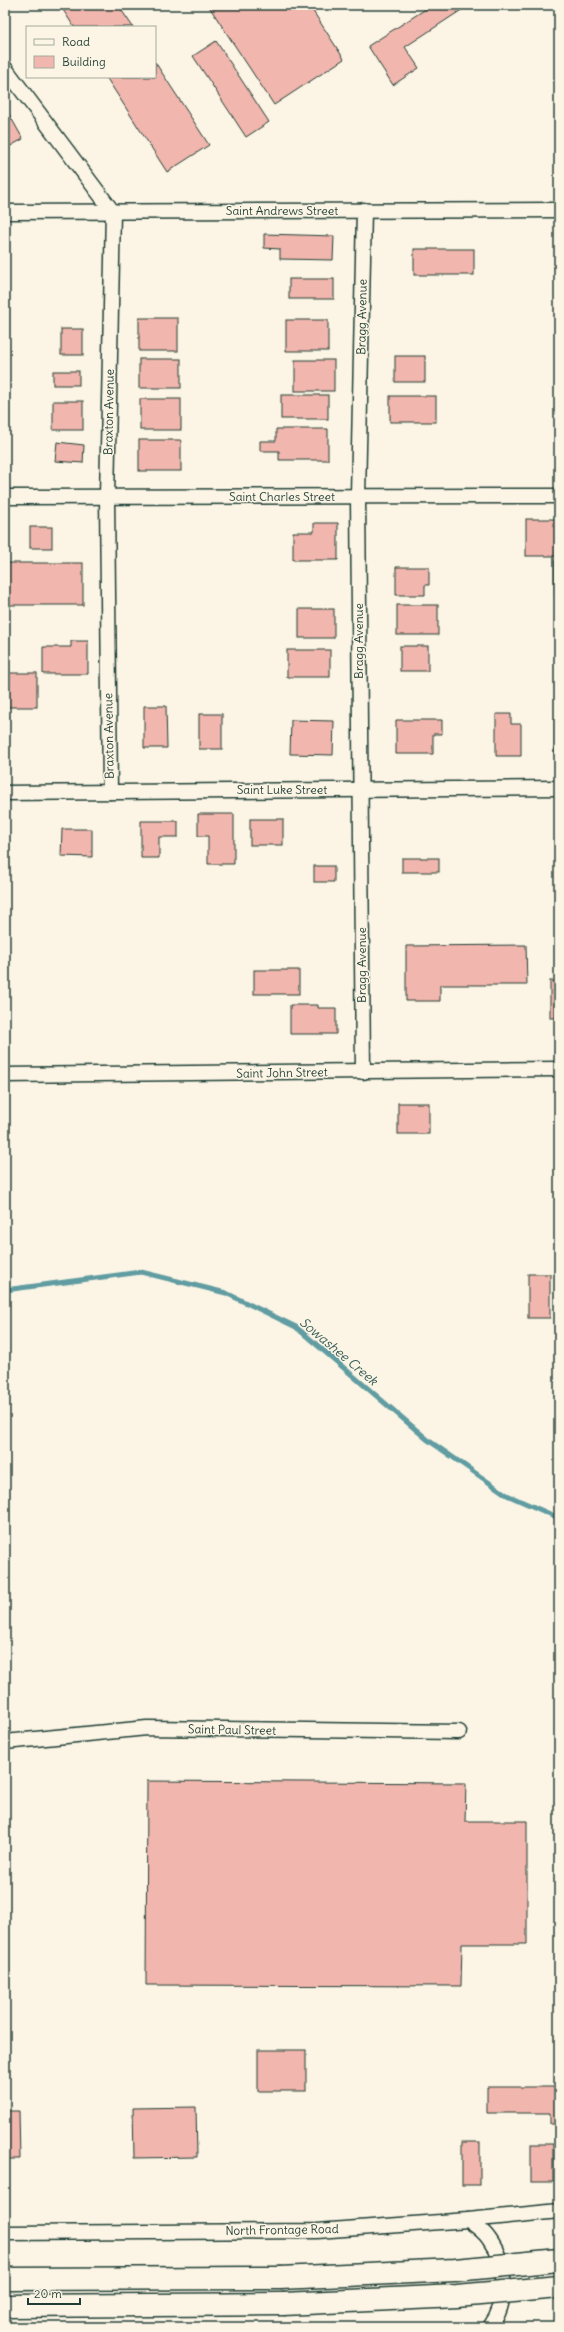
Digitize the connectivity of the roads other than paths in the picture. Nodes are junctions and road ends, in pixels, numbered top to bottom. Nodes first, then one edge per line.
1 (5, 68) edge
2 (364, 210) junction
3 (559, 210) edge
4 (5, 212) edge
5 (113, 212) junction
6 (358, 496) junction
7 (559, 496) edge
8 (5, 497) edge
9 (107, 497) junction
10 (559, 788) edge
11 (360, 790) junction
12 (110, 792) junction
13 (5, 793) edge
14 (559, 1069) edge
15 (363, 1072) junction
16 (5, 1075) edge
17 (459, 1732) dead end
18 (5, 1742) edge
19 (559, 2210) edge
20 (468, 2220) junction
21 (5, 2233) edge
22 (559, 2260) edge
23 (5, 2279) edge
24 (559, 2287) edge
25 (5, 2306) edge
26 (490, 2327) edge

1 - 5 street
2 - 3 street, Saint Andrews Street
2 - 5 street, Saint Andrews Street
2 - 6 street, Bragg Avenue
4 - 5 street, Saint Andrews Street
5 - 9 street, Braxton Avenue
6 - 7 street, Saint Charles Street
6 - 9 street, Saint Charles Street
6 - 11 street, Bragg Avenue
8 - 9 street, Saint Charles Street
9 - 12 street, Braxton Avenue
10 - 11 street, Saint Luke Street
11 - 12 street, Saint Luke Street
11 - 15 street, Bragg Avenue
12 - 13 street, Saint Luke Street
14 - 15 street, Saint John Street
15 - 16 street, Saint John Street
17 - 18 street, Saint Paul Street
19 - 20 street, North Frontage Road
20 - 21 street, North Frontage Road
20 - 26 street
22 - 23 highway, bridge
24 - 25 highway, bridge

